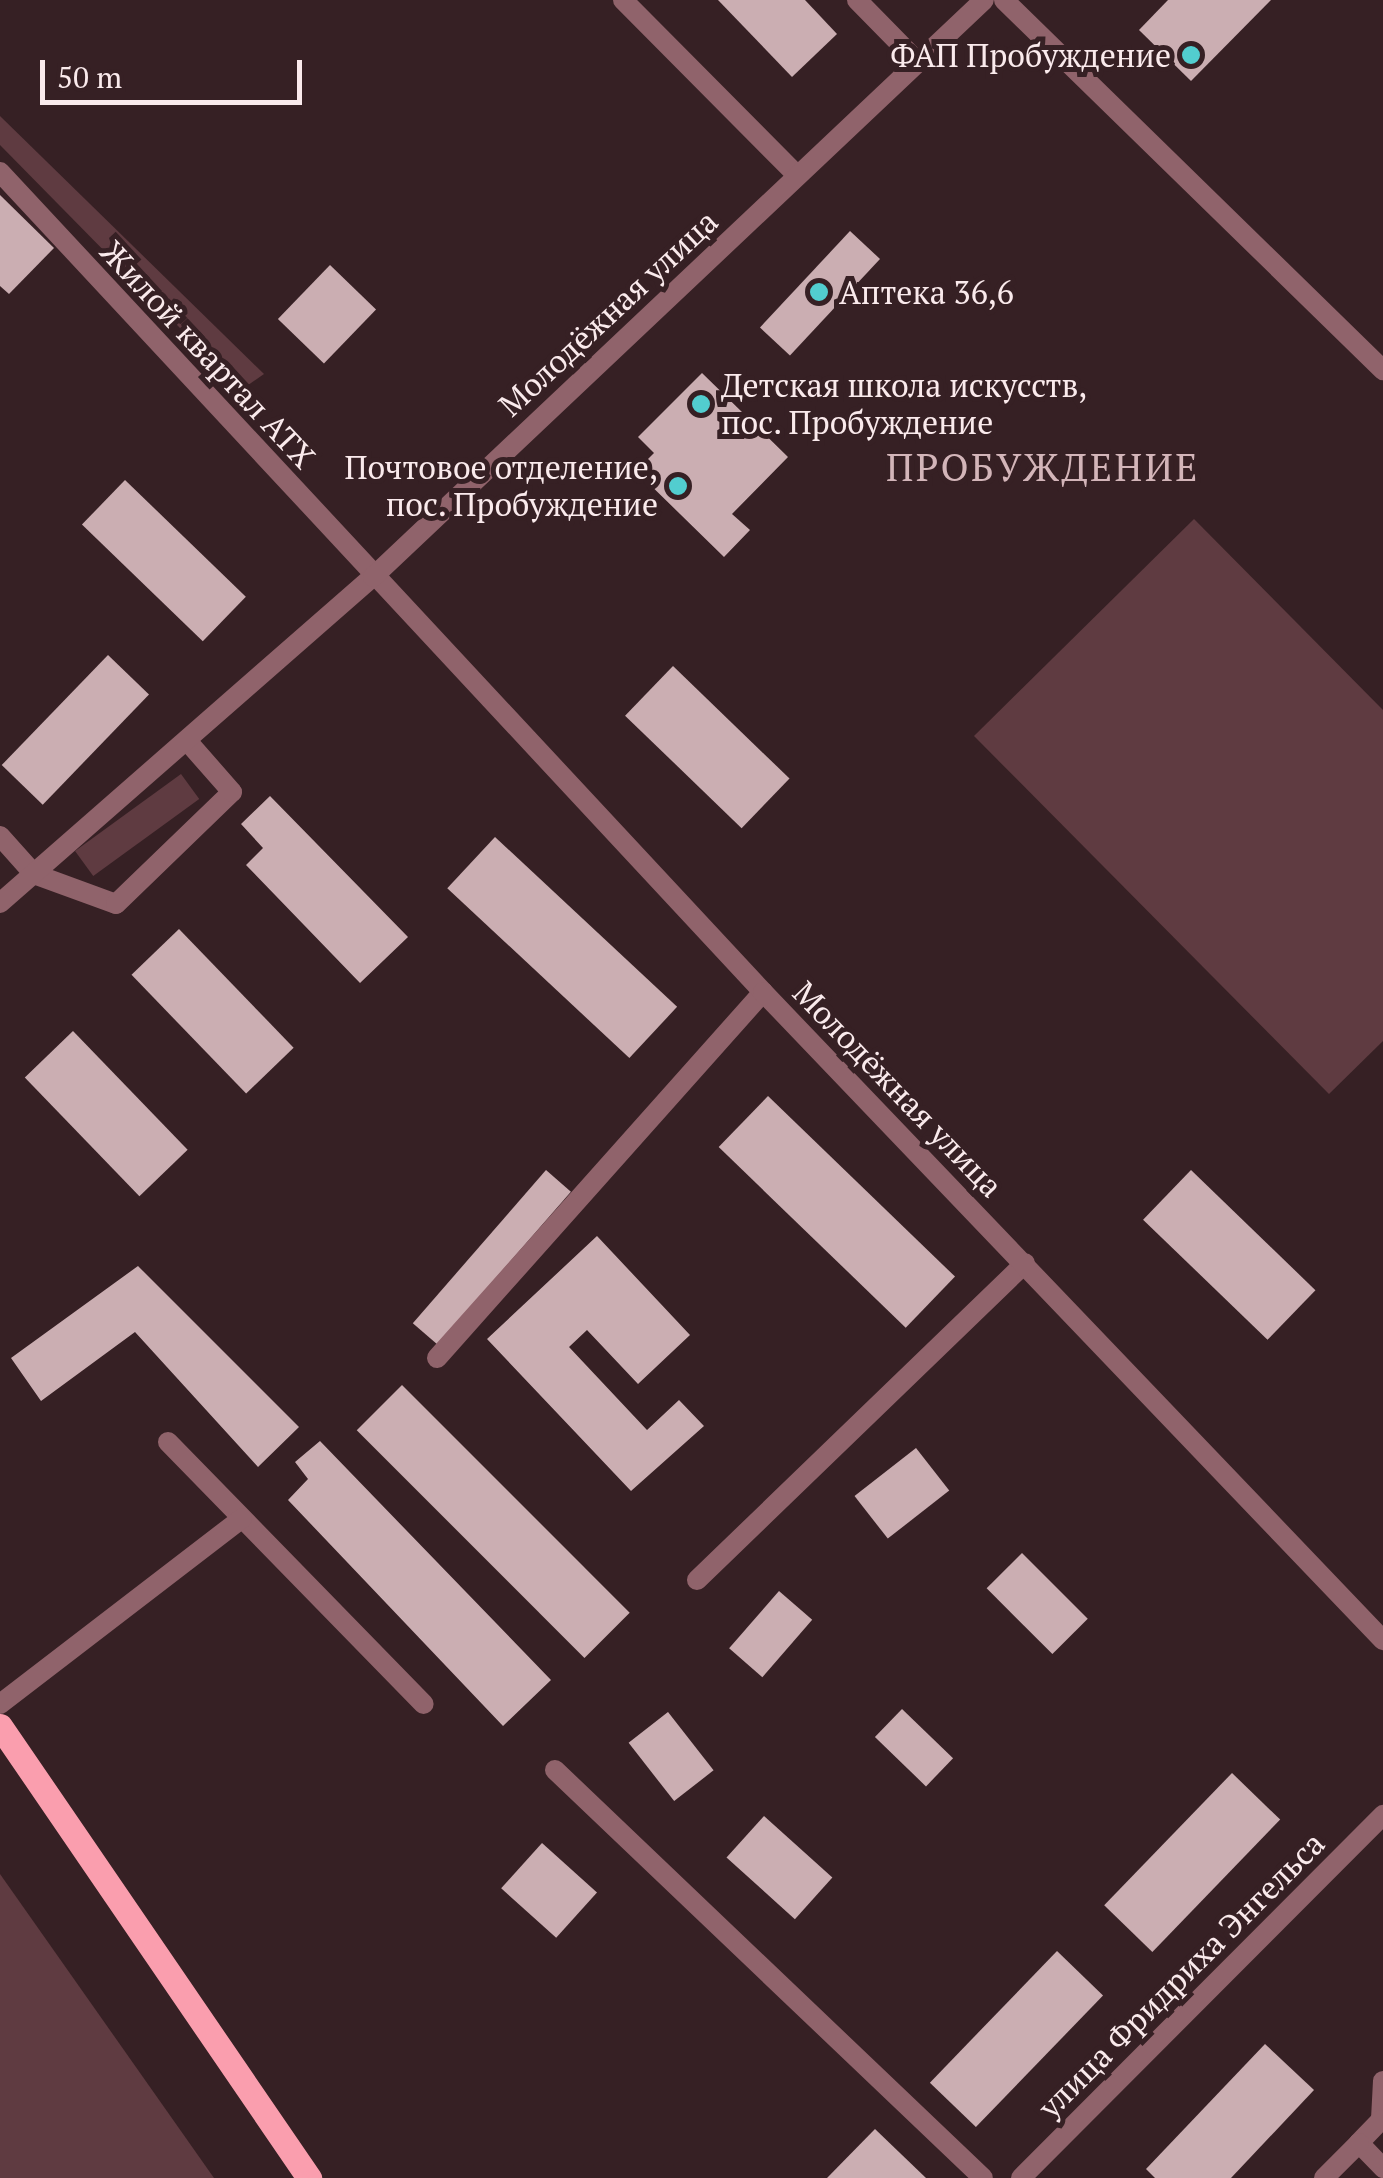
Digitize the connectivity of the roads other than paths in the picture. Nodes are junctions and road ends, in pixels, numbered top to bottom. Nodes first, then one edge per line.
1 (623, 0) edge
2 (857, 0) edge
3 (984, 0) edge
4 (1004, 0) edge
5 (916, 60) junction
6 (0, 172) edge
7 (797, 175) junction
8 (1383, 370) edge
9 (373, 576) junction
10 (189, 743) junction
11 (0, 836) edge
12 (34, 874) junction
13 (0, 902) edge
14 (762, 992) junction
15 (1025, 1263) junction
16 (438, 1358) dead end
17 (168, 1442) dead end
18 (242, 1518) junction
19 (697, 1580) dead end
20 (1383, 1640) edge
21 (0, 1704) edge
22 (424, 1704) dead end
23 (0, 1726) edge
24 (555, 1770) dead end
25 (1383, 1815) edge
26 (1383, 2081) edge
27 (1360, 2143) junction
28 (1383, 2168) edge
29 (309, 2178) edge
30 (983, 2178) edge
31 (1021, 2178) edge
32 (1324, 2178) edge

1 - 7 street
2 - 5 street
3 - 5 street, Молодёжная улица
4 - 8 street
5 - 7 street, Молодёжная улица
6 - 9 street, Жилой квартал АТХ
7 - 9 street, Молодёжная улица
9 - 10 street, Молодёжная улица
9 - 14 street, Молодёжная улица
10 - 12 street, Молодёжная улица
10 - 12 street
11 - 12 street
12 - 13 street, Молодёжная улица
14 - 15 street, Молодёжная улица
14 - 16 street
15 - 19 street
15 - 20 street, Молодёжная улица
17 - 18 street
18 - 21 street
18 - 22 street
23 - 29 main road
24 - 30 street
25 - 31 street, улица Фридриха Энгельса
26 - 27 street
27 - 28 street
27 - 32 street

